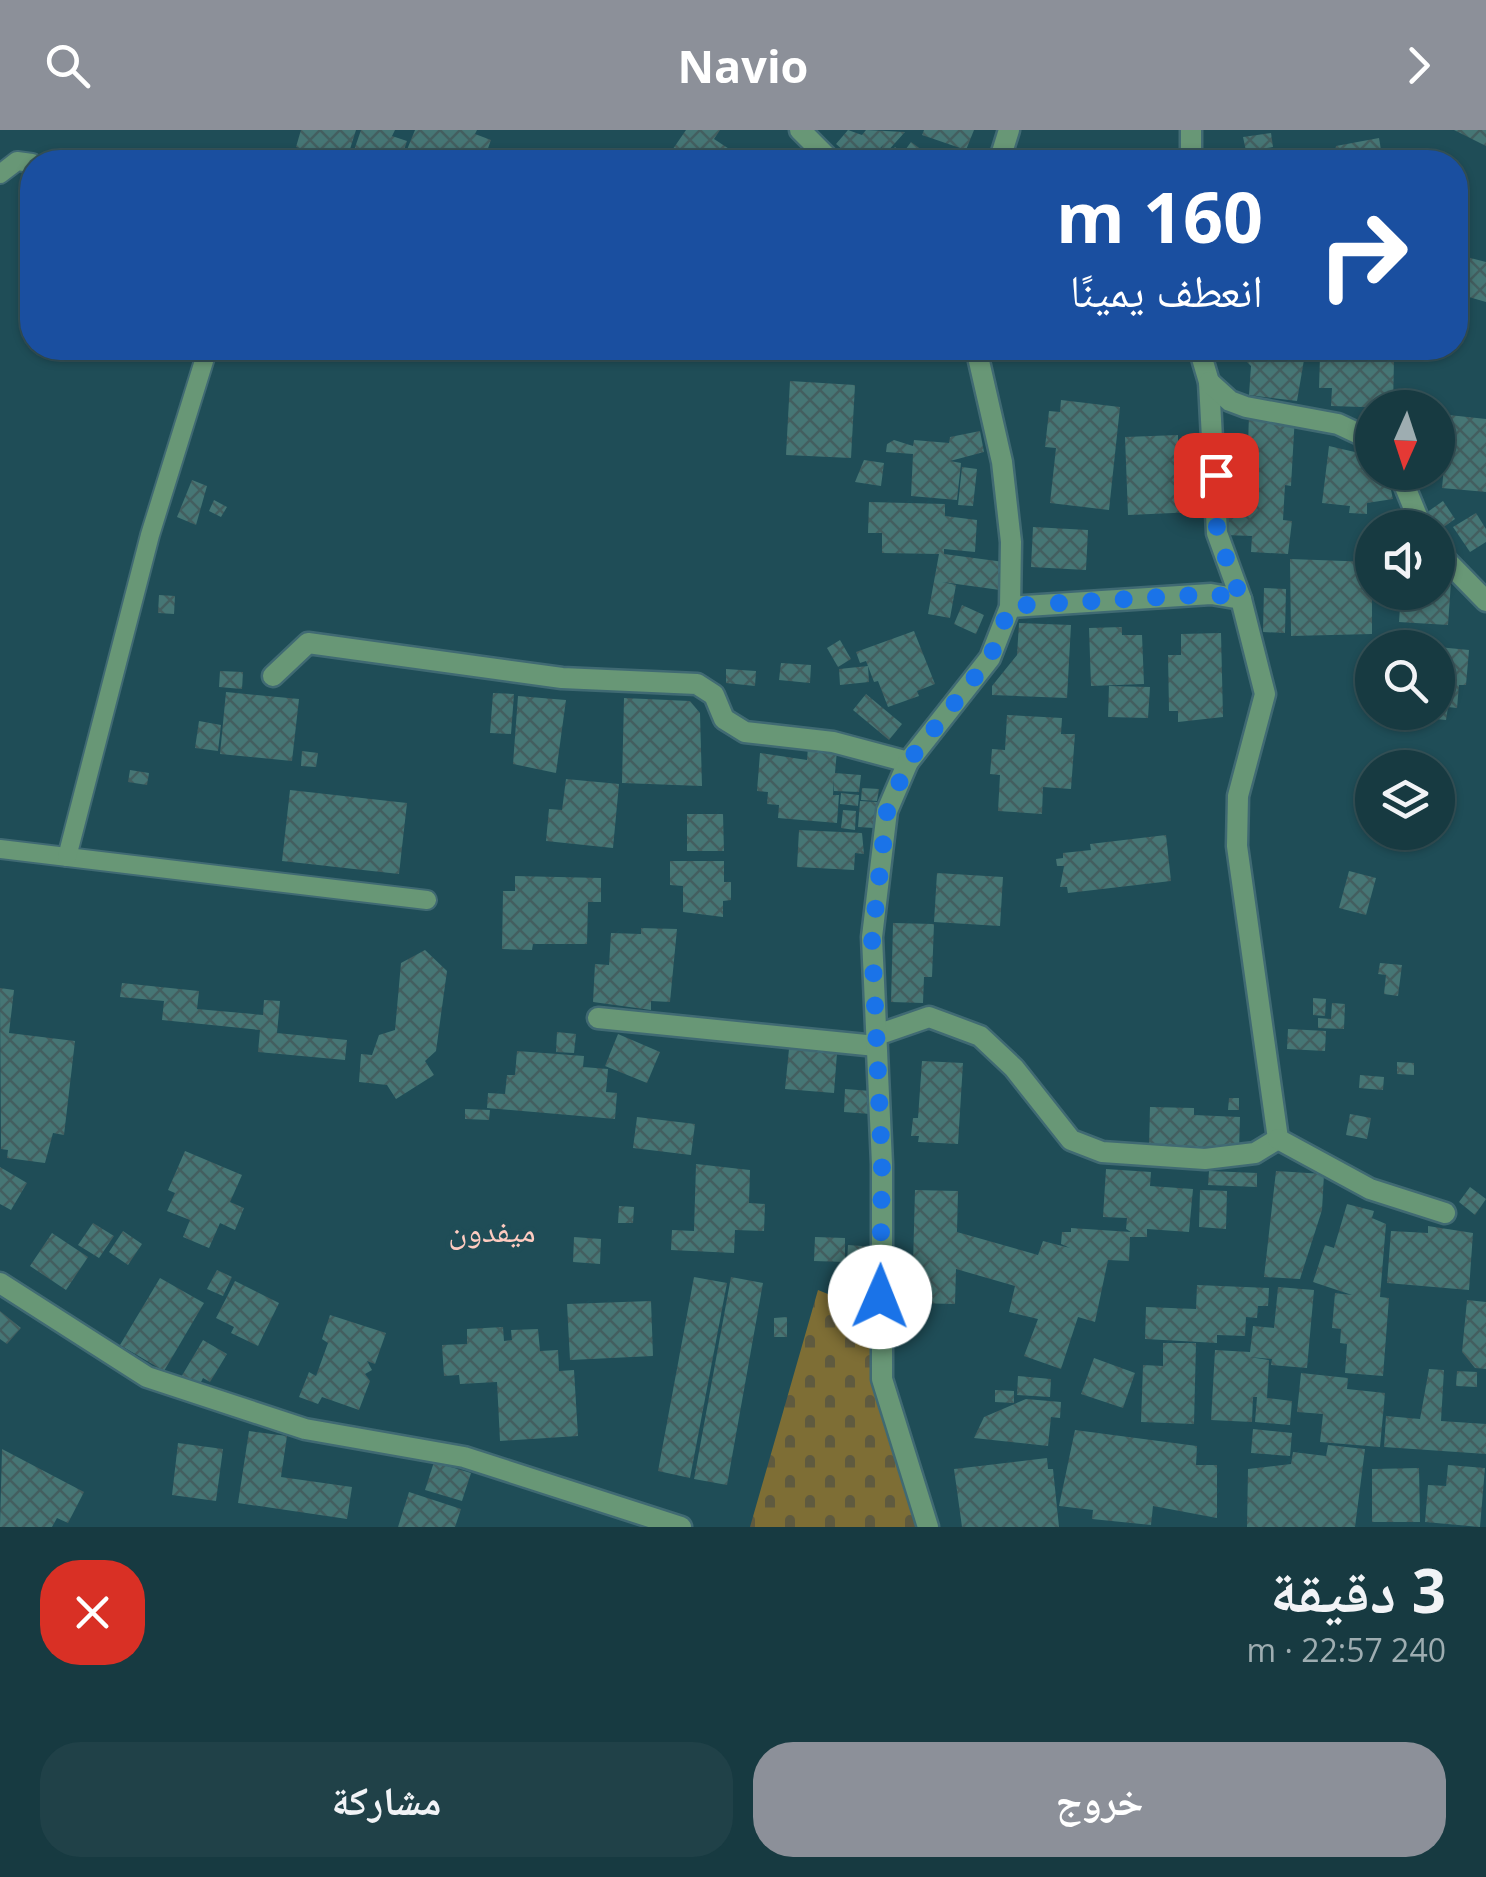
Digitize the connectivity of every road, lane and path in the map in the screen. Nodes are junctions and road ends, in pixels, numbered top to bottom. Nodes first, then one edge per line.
1 (800, 130) edge
2 (820, 150) edge
3 (204, 360) edge
4 (979, 360) edge
5 (1203, 360) edge
6 (1209, 382) junction
7 (1355, 432) edge
8 (1455, 569) edge
9 (1241, 599) junction
10 (1486, 601) edge
11 (1010, 606) junction
12 (272, 676) dead end
13 (908, 762) junction
14 (0, 849) edge
15 (66, 857) junction
16 (427, 900) dead end
17 (598, 1018) dead end
18 (877, 1040) junction
19 (1278, 1140) junction
20 (1445, 1213) dead end
21 (0, 1283) edge
22 (681, 1527) edge
23 (928, 1527) edge

1 - 2 street
3 - 15 lane
4 - 11 street
5 - 6 street
6 - 7 street
6 - 9 street
8 - 10 street
9 - 11 street
9 - 19 street
11 - 13 street
12 - 13 street
13 - 18 street
14 - 15 lane
15 - 16 lane
17 - 18 street
18 - 19 street
18 - 23 street
19 - 20 street
21 - 22 street

